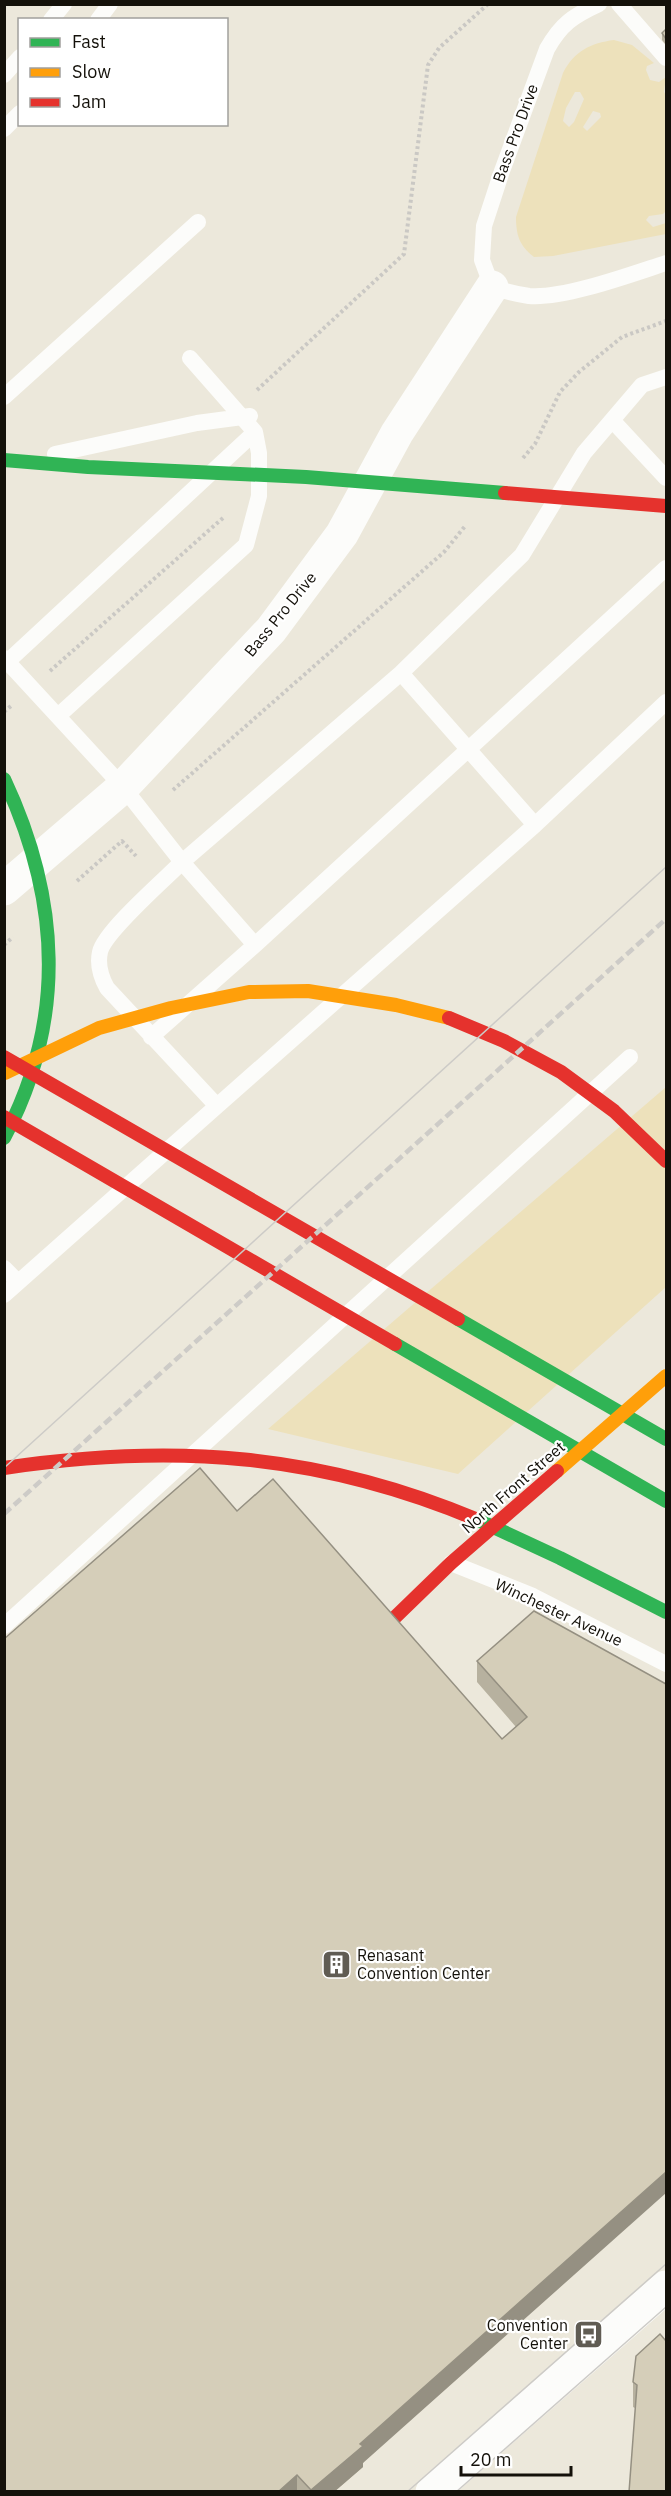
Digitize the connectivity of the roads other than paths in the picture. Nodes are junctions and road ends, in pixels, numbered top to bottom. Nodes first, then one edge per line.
1 (64, 4) edge
2 (110, 4) edge
3 (599, 4) edge
4 (620, 4) edge
5 (53, 18) edge
6 (100, 18) edge
7 (666, 58) edge
8 (18, 59) edge
9 (4, 75) edge
10 (18, 115) edge
11 (4, 129) edge
12 (198, 222) dead end
13 (666, 263) edge
14 (492, 287) junction
15 (190, 358) dead end
16 (666, 377) edge
17 (4, 397) edge
18 (254, 415) dead end
19 (612, 420) junction
20 (255, 432) junction
21 (13, 461) edge
22 (666, 478) edge
23 (666, 506) edge
24 (666, 568) edge
25 (6, 661) edge
26 (400, 672) junction
27 (666, 702) edge
28 (58, 716) junction
29 (468, 749) junction
30 (4, 779) edge
31 (123, 787) junction
32 (535, 825) junction
33 (182, 862) junction
34 (4, 889) edge
35 (255, 945) junction
36 (151, 1037) junction
37 (4, 1057) edge
38 (630, 1057) dead end
39 (4, 1074) edge
40 (217, 1106) junction
41 (4, 1117) edge
42 (4, 1138) edge
43 (666, 1161) edge
44 (4, 1268) edge
45 (18, 1282) junction
46 (4, 1295) edge
47 (666, 1376) edge
48 (666, 1439) edge
49 (4, 1468) edge
50 (666, 1501) edge
51 (451, 1563) junction
52 (666, 1612) edge
53 (4, 1626) edge
54 (385, 1627) edge
55 (666, 1664) edge
56 (666, 2287) edge
57 (432, 2492) edge

1 - 5 lane
2 - 6 lane
3 - 14 lane, Bass Pro Drive
4 - 7 lane
8 - 9 lane
10 - 11 lane
12 - 17 lane
13 - 14 lane
14 - 31 street, Bass Pro Drive
15 - 20 lane
16 - 19 lane
18 - 21 lane
19 - 22 lane
19 - 26 lane
20 - 25 lane
20 - 28 lane
21 - 23 main road
24 - 29 lane
25 - 28 lane
26 - 29 lane
26 - 33 lane
27 - 32 lane
28 - 31 lane
29 - 32 lane
29 - 35 lane
30 - 42 main road
31 - 33 lane
31 - 34 street, Bass Pro Drive
32 - 40 lane
33 - 35 lane
33 - 36 lane
35 - 36 lane
36 - 40 lane
37 - 48 main road
38 - 53 lane
39 - 43 main road
40 - 45 lane
41 - 50 main road
44 - 45 lane
45 - 46 lane
47 - 51 main road, North Front Street
49 - 52 main road
51 - 54 main road, North Front Street
51 - 55 lane, Winchester Avenue
56 - 57 street

